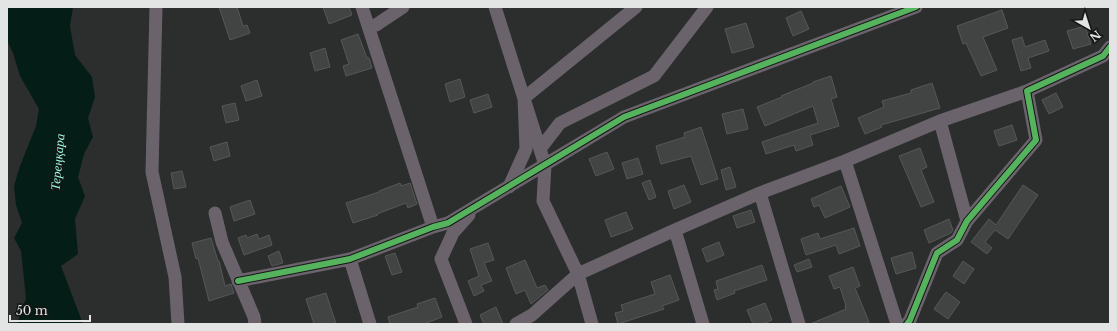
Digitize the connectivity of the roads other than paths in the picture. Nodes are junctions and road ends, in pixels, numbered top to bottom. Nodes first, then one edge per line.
1 (156, 7) edge
2 (362, 7) edge
3 (402, 7) edge
4 (495, 7) edge
5 (636, 7) edge
6 (707, 7) edge
7 (916, 7) edge
8 (369, 26) junction
9 (1110, 47) edge
10 (1027, 91) junction
11 (524, 98) junction
12 (940, 121) junction
13 (540, 149) junction
14 (846, 161) junction
15 (545, 165) junction
16 (509, 187) junction
17 (760, 193) junction
18 (477, 206) junction
19 (215, 213) dead end
20 (967, 221) junction
21 (433, 227) junction
22 (675, 230) junction
23 (350, 259) junction
24 (578, 274) junction
25 (238, 281) junction
26 (178, 324) edge
27 (255, 324) edge
28 (370, 324) edge
29 (466, 324) edge
30 (516, 324) edge
31 (592, 324) edge
32 (703, 324) edge
33 (799, 324) edge
34 (897, 324) edge
35 (907, 324) edge

1 - 26 street
2 - 8 street
3 - 8 street
4 - 11 street
5 - 11 street
6 - 13 street
7 - 15 street
8 - 21 street
9 - 10 street
10 - 12 street
10 - 20 street
11 - 13 street
11 - 16 street
12 - 14 street
12 - 20 street
13 - 15 street
14 - 17 street
14 - 34 street
15 - 16 street
15 - 24 street
16 - 18 street
17 - 22 street
17 - 33 street
18 - 21 street
18 - 29 street
19 - 25 street
20 - 35 street
21 - 23 street
22 - 24 street
22 - 32 street
23 - 25 street
23 - 28 street
24 - 30 street
24 - 31 street
25 - 27 street

